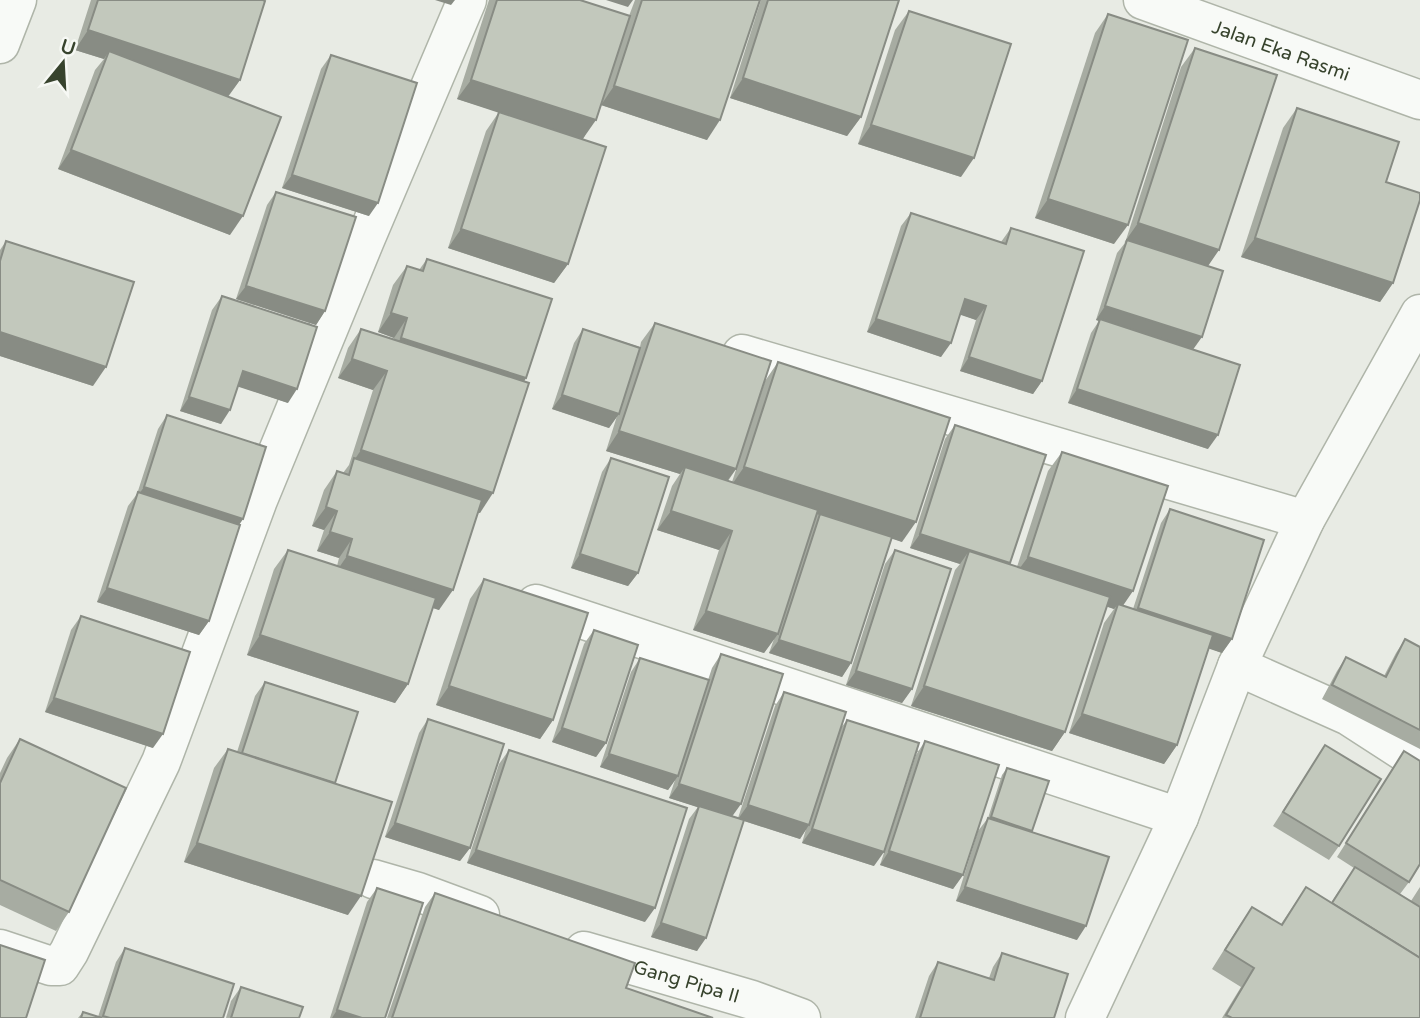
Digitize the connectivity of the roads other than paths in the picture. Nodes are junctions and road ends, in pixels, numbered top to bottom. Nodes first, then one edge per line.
1 (17, 0) edge
2 (467, 0) edge
3 (1143, 0) edge
4 (0, 44) edge
5 (1420, 100) edge
6 (1420, 314) edge
7 (742, 355) edge
8 (1305, 520) junction
9 (502, 592) edge
10 (1237, 666) junction
11 (1420, 762) edge
12 (1179, 817) junction
13 (373, 879) edge
14 (514, 927) edge
15 (551, 941) edge
16 (0, 949) edge
17 (801, 1018) edge
18 (1085, 1018) edge

1 - 4 street
2 - 16 street
3 - 5 street, Jalan Eka Rasmi
6 - 8 street
7 - 8 street
8 - 10 street
9 - 12 street
10 - 11 street
10 - 12 street
12 - 18 street
13 - 14 street
15 - 17 street, Gang Pipa II

